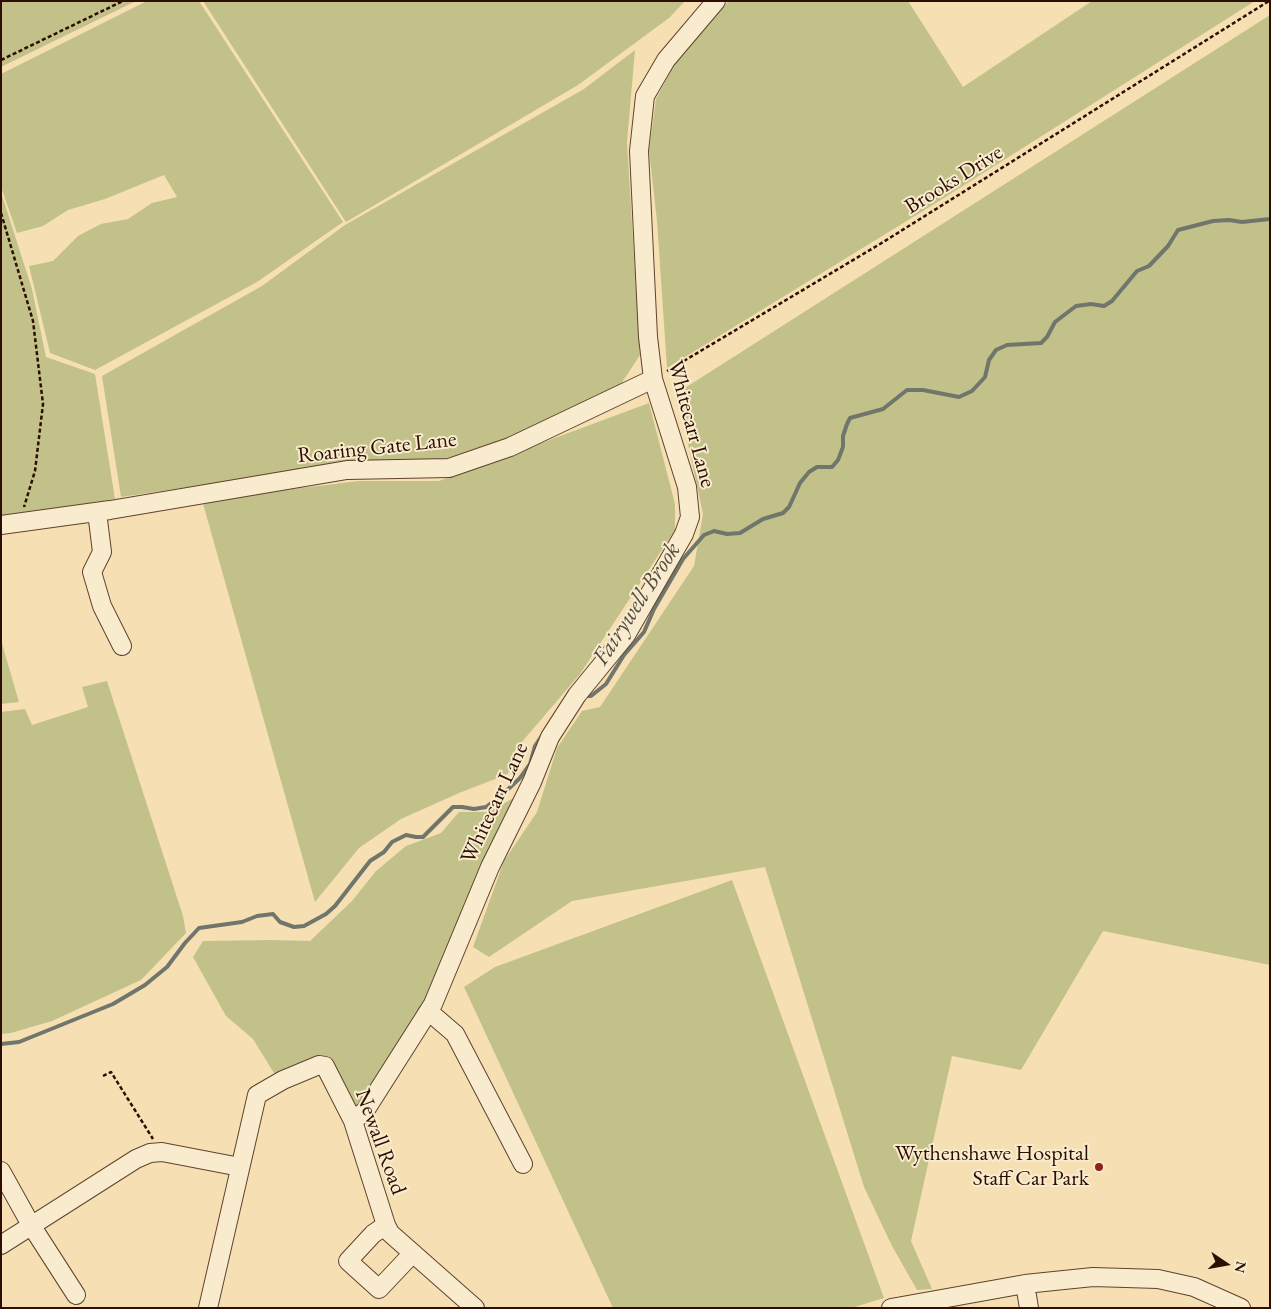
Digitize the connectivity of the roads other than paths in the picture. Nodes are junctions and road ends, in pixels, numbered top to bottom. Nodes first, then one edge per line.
1 (716, 1) edge
2 (653, 379) junction
3 (96, 512) junction
4 (1, 525) edge
5 (122, 646) dead end
6 (427, 1013) junction
7 (353, 1121) junction
8 (523, 1164) dead end
9 (240, 1167) junction
10 (1, 1171) edge
11 (31, 1225) junction
12 (386, 1225) junction
13 (1, 1245) edge
14 (413, 1253) junction
15 (1025, 1284) junction
16 (76, 1294) dead end
17 (208, 1308) edge
18 (475, 1308) edge
19 (891, 1308) edge
20 (1030, 1308) edge
21 (1241, 1308) edge

1 - 2 street, Whitecarr Lane
2 - 3 street, Roaring Gate Lane
2 - 6 street, Whitecarr Lane
3 - 4 street, Roaring Gate Lane
3 - 5 street
6 - 7 street, Whitecarr Lane
6 - 8 street
7 - 9 street, Newall Road
7 - 12 street, Newall Road
9 - 11 street
9 - 17 street, Newall Road
10 - 11 street
11 - 13 street
11 - 16 street
12 - 14 street, Newall Road
12 - 14 street
14 - 18 street, Newall Road
15 - 19 street
15 - 20 street
15 - 21 street

